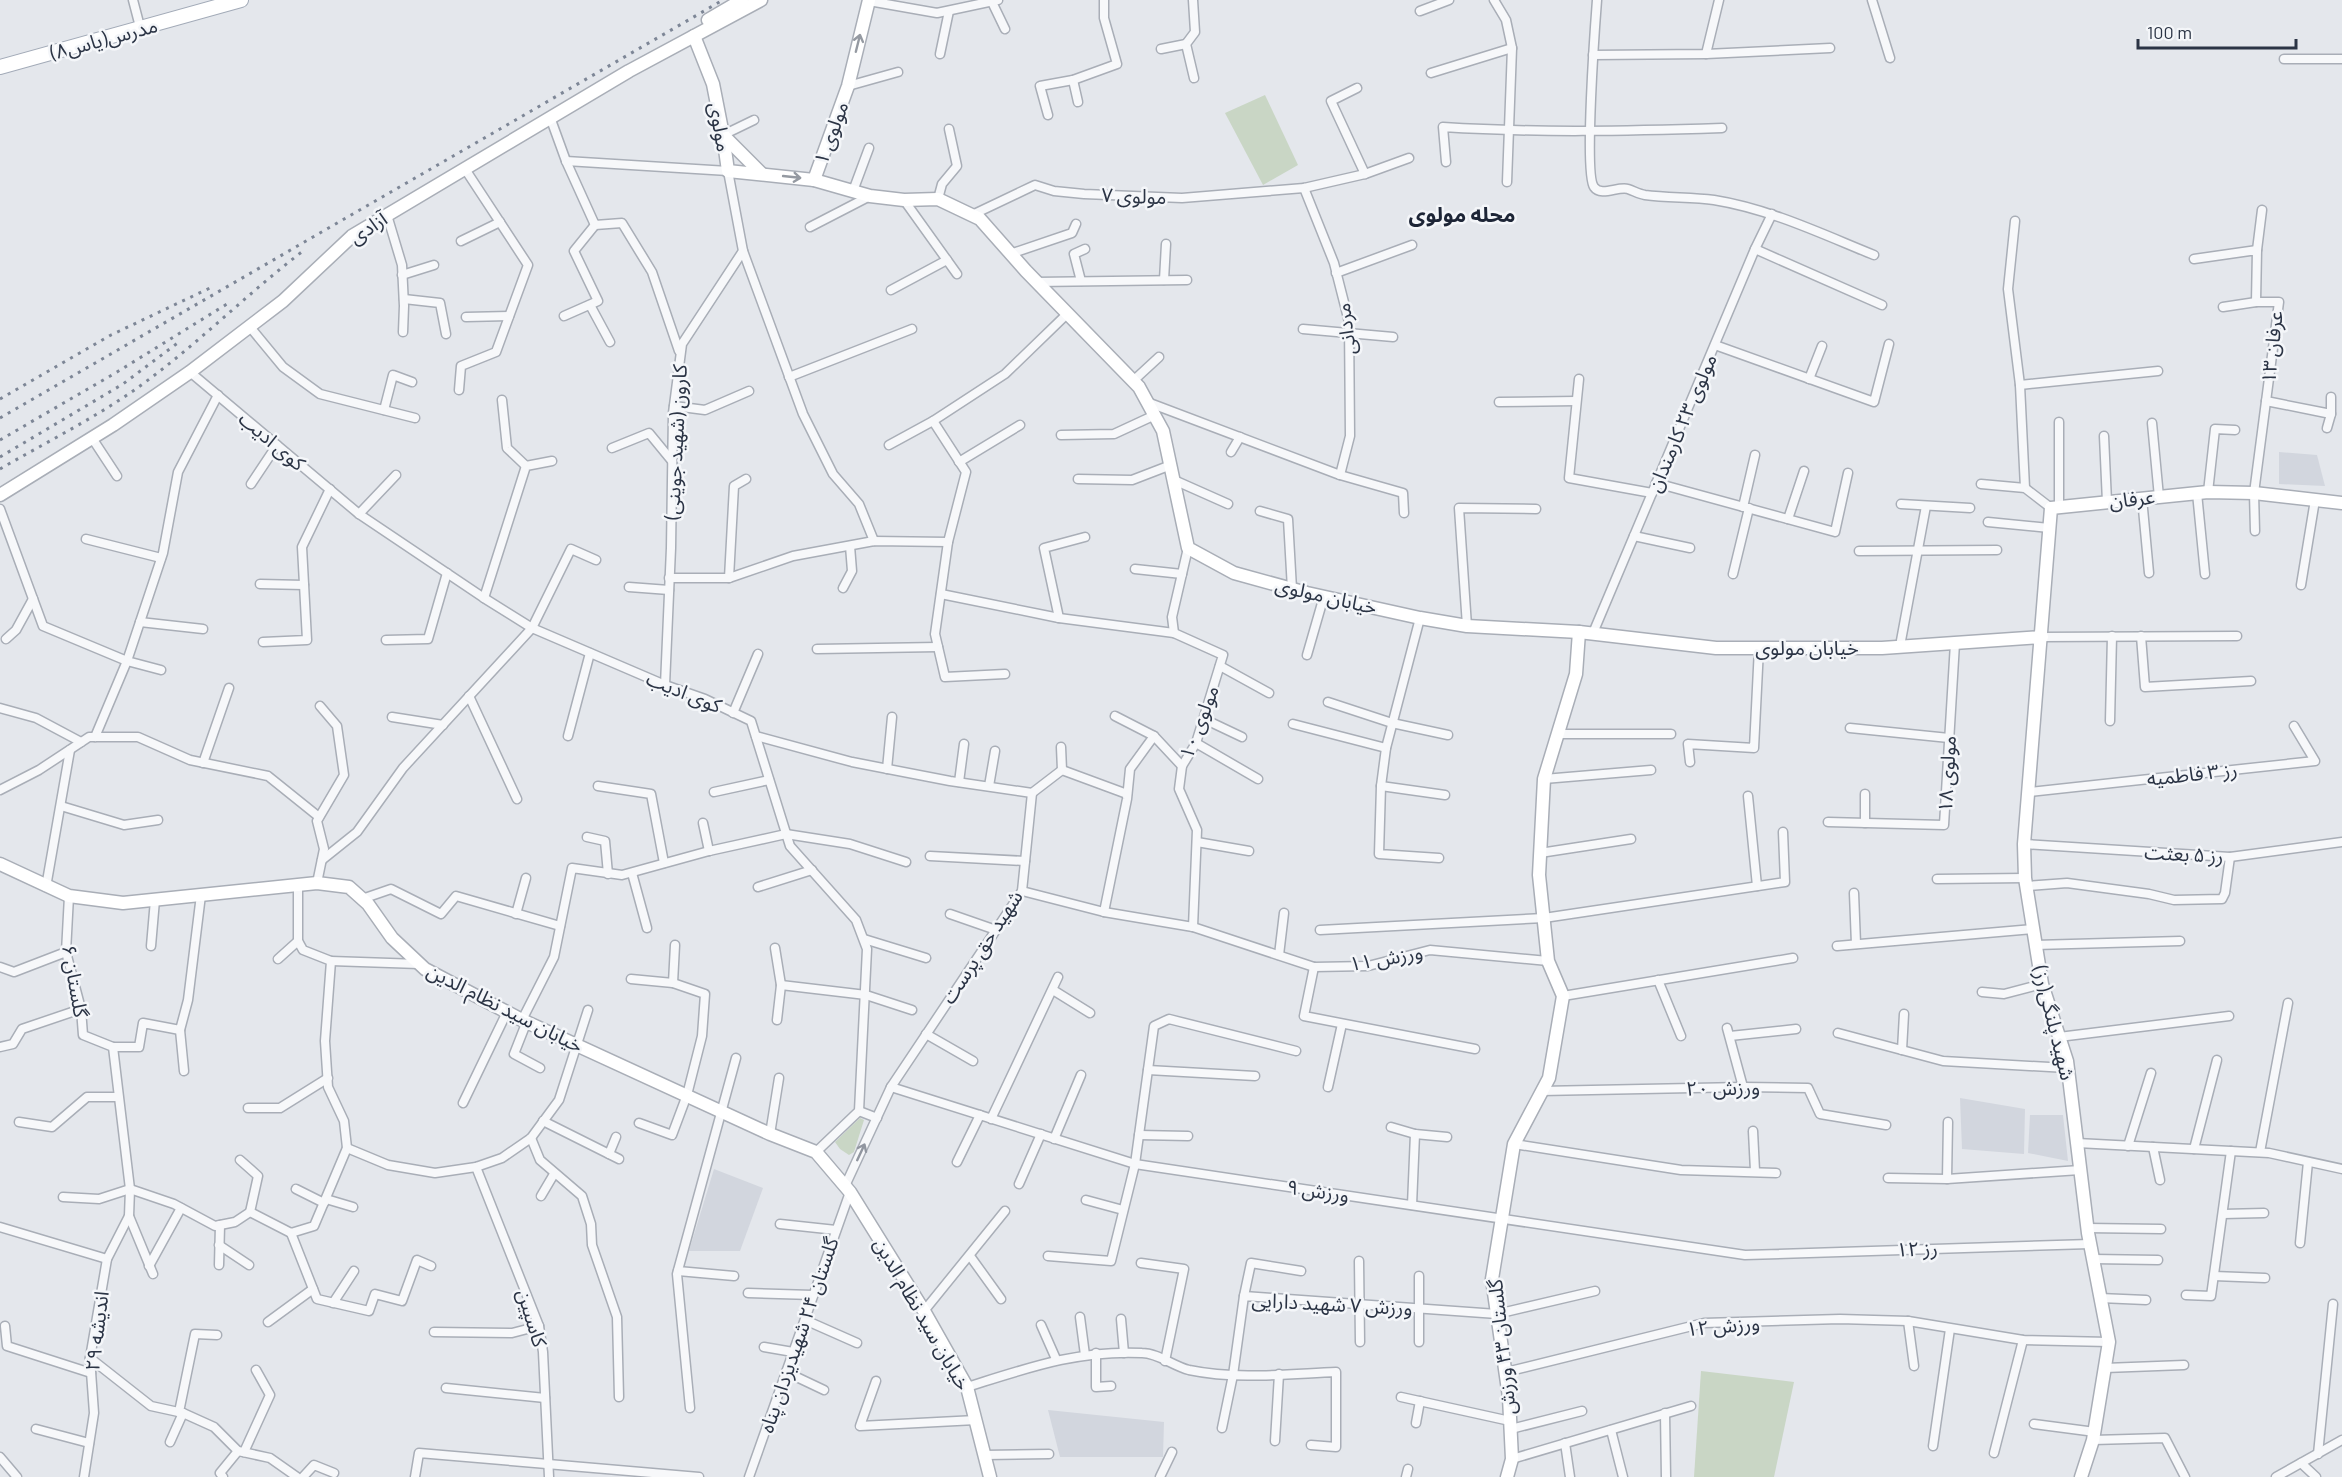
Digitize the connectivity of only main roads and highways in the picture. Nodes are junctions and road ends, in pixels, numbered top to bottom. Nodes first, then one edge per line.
1 (215, 0) edge
2 (242, 0) edge
3 (0, 60) edge
4 (0, 67) edge

1 - 3 main road
2 - 4 main road, مدرس(یاس۸)

